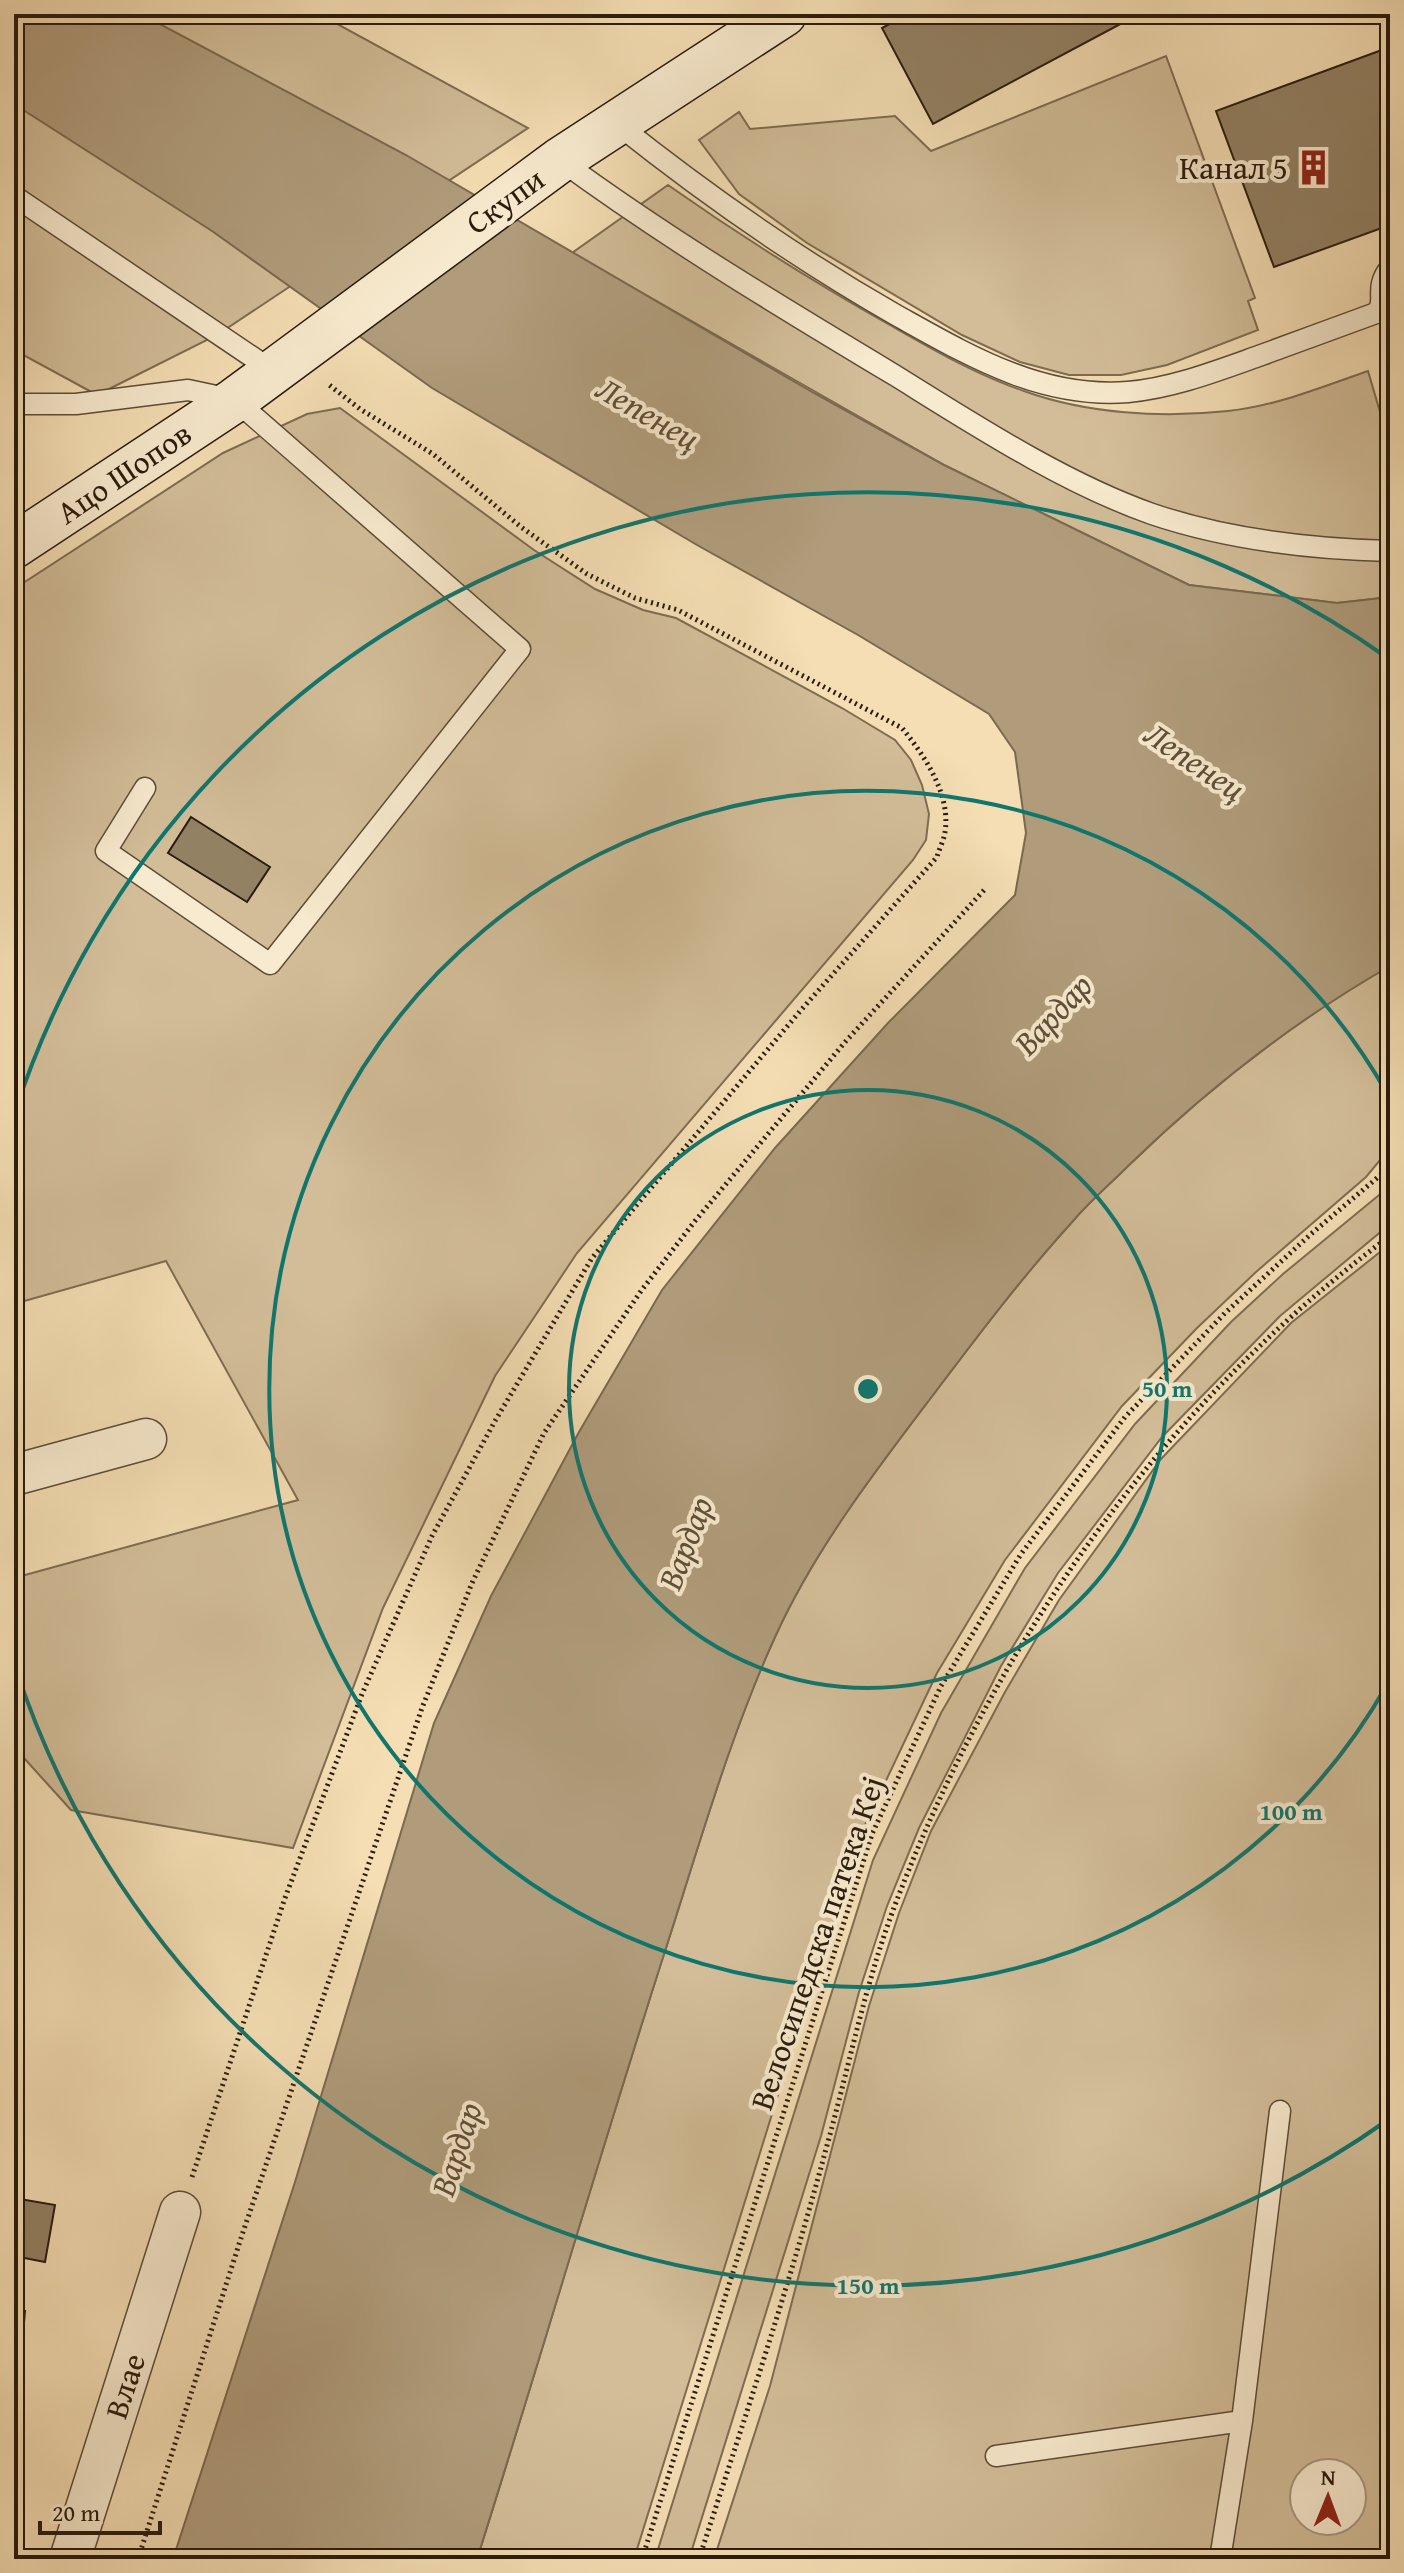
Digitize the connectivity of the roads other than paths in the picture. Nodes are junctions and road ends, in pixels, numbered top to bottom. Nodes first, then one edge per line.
1 (784, 14) edge
2 (616, 123) junction
3 (560, 160) junction
4 (14, 196) edge
5 (1390, 268) edge
6 (283, 364) junction
7 (235, 400) junction
8 (14, 404) edge
9 (14, 546) edge
10 (1390, 551) edge
11 (145, 788) dead end
12 (146, 1439) dead end
13 (14, 1475) edge
14 (1280, 2111) dead end
15 (180, 2212) road end
16 (1242, 2421) junction
17 (996, 2456) dead end
18 (70, 2559) edge
19 (1220, 2559) edge

1 - 2 street, Скупи
2 - 3 street, Скупи
2 - 5 lane
3 - 6 street, Скупи
3 - 10 lane
4 - 6 lane
6 - 7 street, Скупи
7 - 8 lane
7 - 9 street, Ацо Шопов
7 - 11 lane
12 - 13 street
14 - 16 lane
15 - 18 street, Влае
16 - 17 lane
16 - 19 lane

